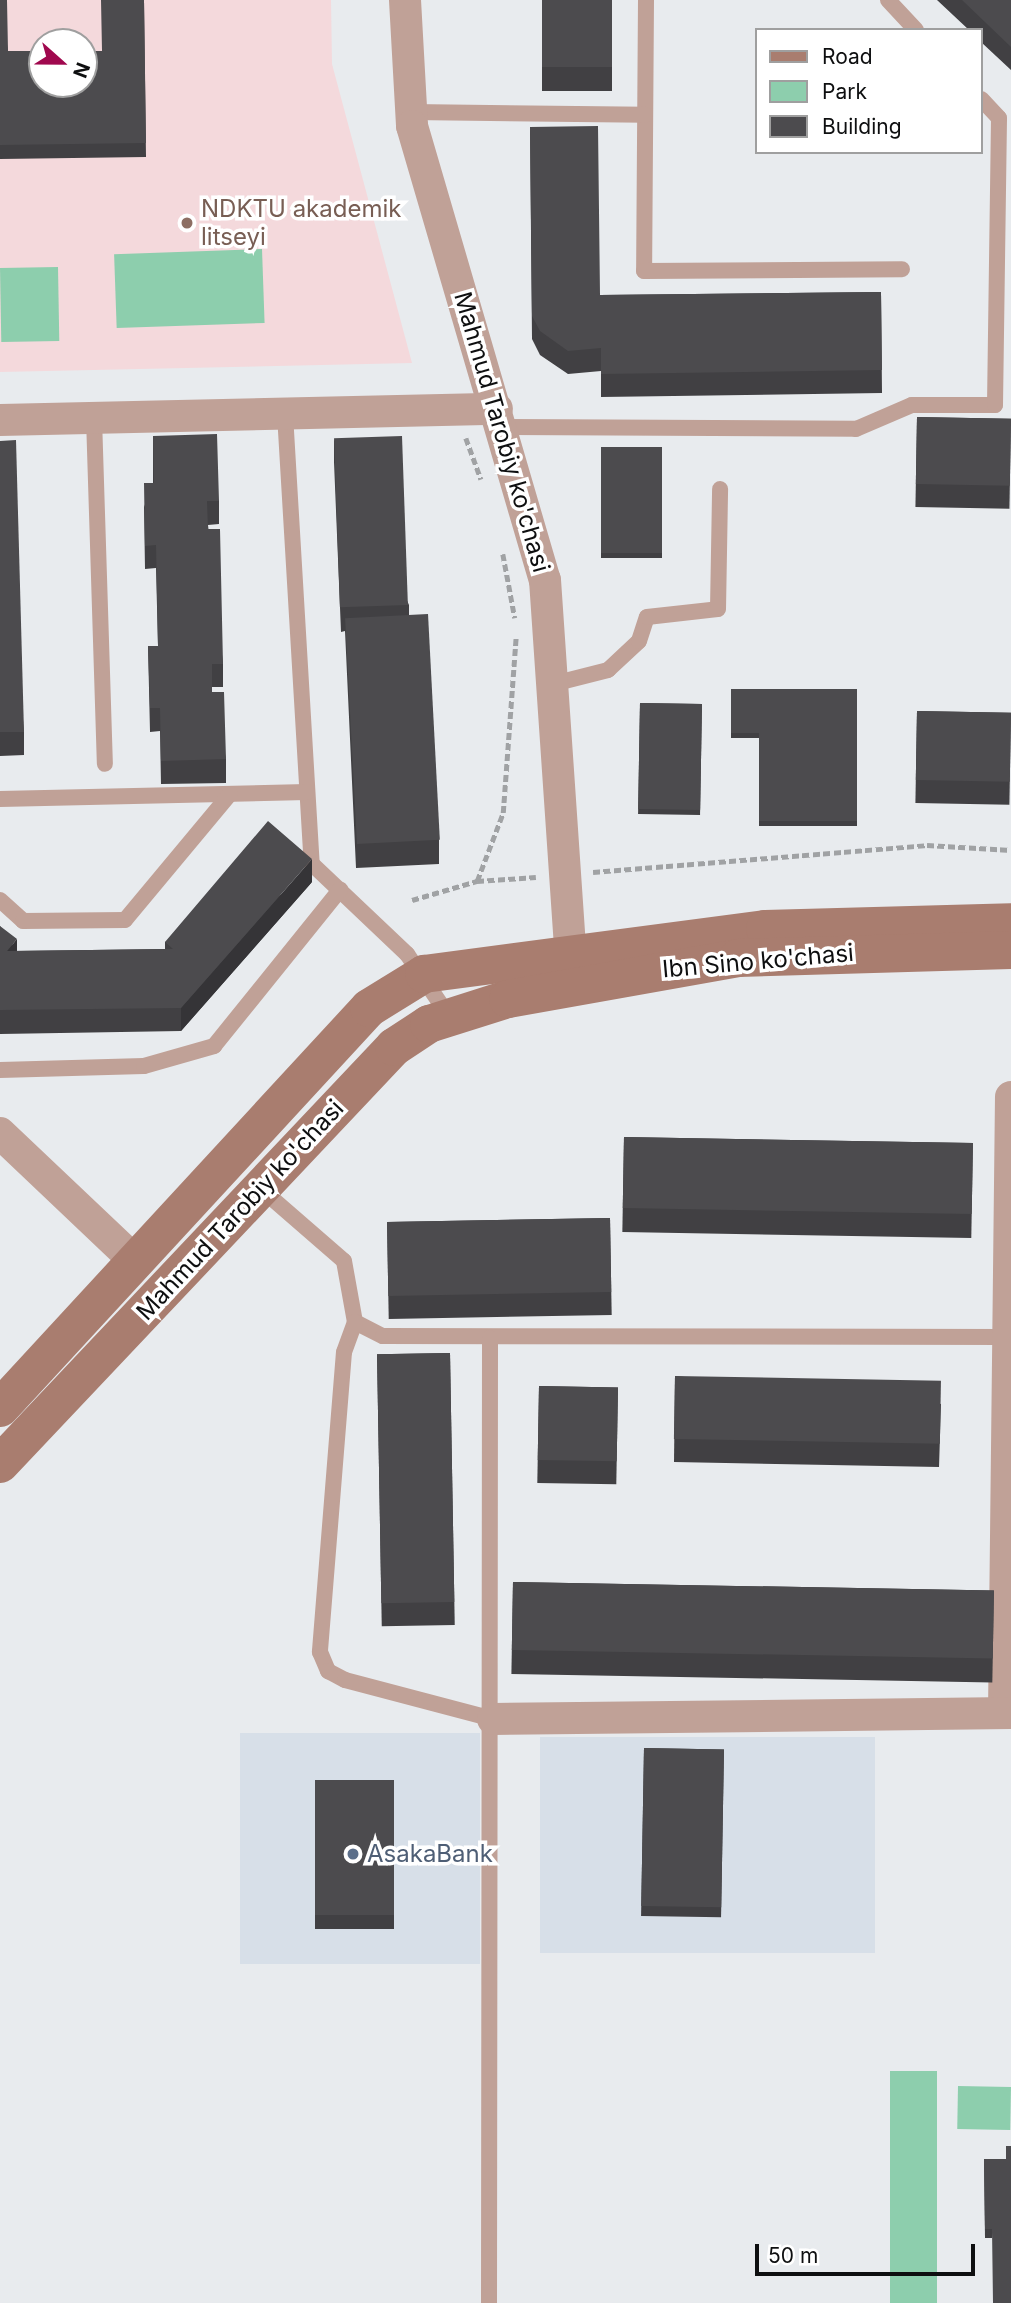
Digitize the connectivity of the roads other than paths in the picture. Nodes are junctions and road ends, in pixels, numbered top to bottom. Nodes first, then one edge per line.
1 (405, 0) edge
2 (646, 0) edge
3 (888, 0) edge
4 (914, 28) edge
5 (983, 101) edge
6 (411, 112) junction
7 (645, 115) junction
8 (902, 269) dead end
9 (285, 414) junction
10 (94, 418) junction
11 (500, 418) junction
12 (0, 420) edge
13 (720, 489) dead end
14 (553, 684) junction
15 (105, 764) dead end
16 (307, 792) junction
17 (230, 794) junction
18 (0, 799) edge
19 (340, 890) junction
20 (0, 900) edge
21 (1011, 922) edge
22 (1011, 950) edge
23 (570, 970) junction
24 (425, 974) junction
25 (508, 999) joint
26 (450, 1018) junction
27 (0, 1070) edge
28 (1011, 1097) edge
29 (0, 1133) edge
30 (260, 1188) junction
31 (136, 1262) junction
32 (355, 1322) junction
33 (490, 1338) junction
34 (1004, 1338) junction
35 (0, 1408) edge
36 (0, 1464) edge
37 (1007, 1713) edge
38 (494, 1719) junction
39 (489, 2303) edge

1 - 6 street, Mahmud Tarobiy ko'chasi
2 - 7 lane
3 - 4 lane
5 - 11 lane
6 - 7 lane
6 - 11 street, Mahmud Tarobiy ko'chasi
7 - 8 lane
9 - 10 street
9 - 11 street
9 - 16 lane
10 - 12 street
10 - 15 lane
11 - 14 street, Mahmud Tarobiy ko'chasi
13 - 14 lane
14 - 23 street, Mahmud Tarobiy ko'chasi
16 - 17 lane
16 - 19 lane
17 - 18 lane
17 - 20 lane
19 - 24 lane
19 - 27 lane
21 - 23 main road, Mahmud Tarobiy ko'chasi
22 - 23 main road, Ibn Sino ko'chasi
23 - 24 main road, Mahmud Tarobiy ko'chasi
23 - 25 main road, Ibn Sino ko'chasi
24 - 26 lane
24 - 31 main road, Mahmud Tarobiy ko'chasi
25 - 26 main road, Mahmud Tarobiy ko'chasi
26 - 30 main road, Mahmud Tarobiy ko'chasi
28 - 34 street
29 - 31 street, Mahmud Tarobiy ko'chasi
30 - 32 lane
30 - 36 main road, Mahmud Tarobiy ko'chasi
31 - 35 main road, Mahmud Tarobiy ko'chasi
32 - 33 lane
32 - 38 lane
33 - 34 lane
33 - 38 lane
34 - 37 street
37 - 38 street
38 - 39 lane

